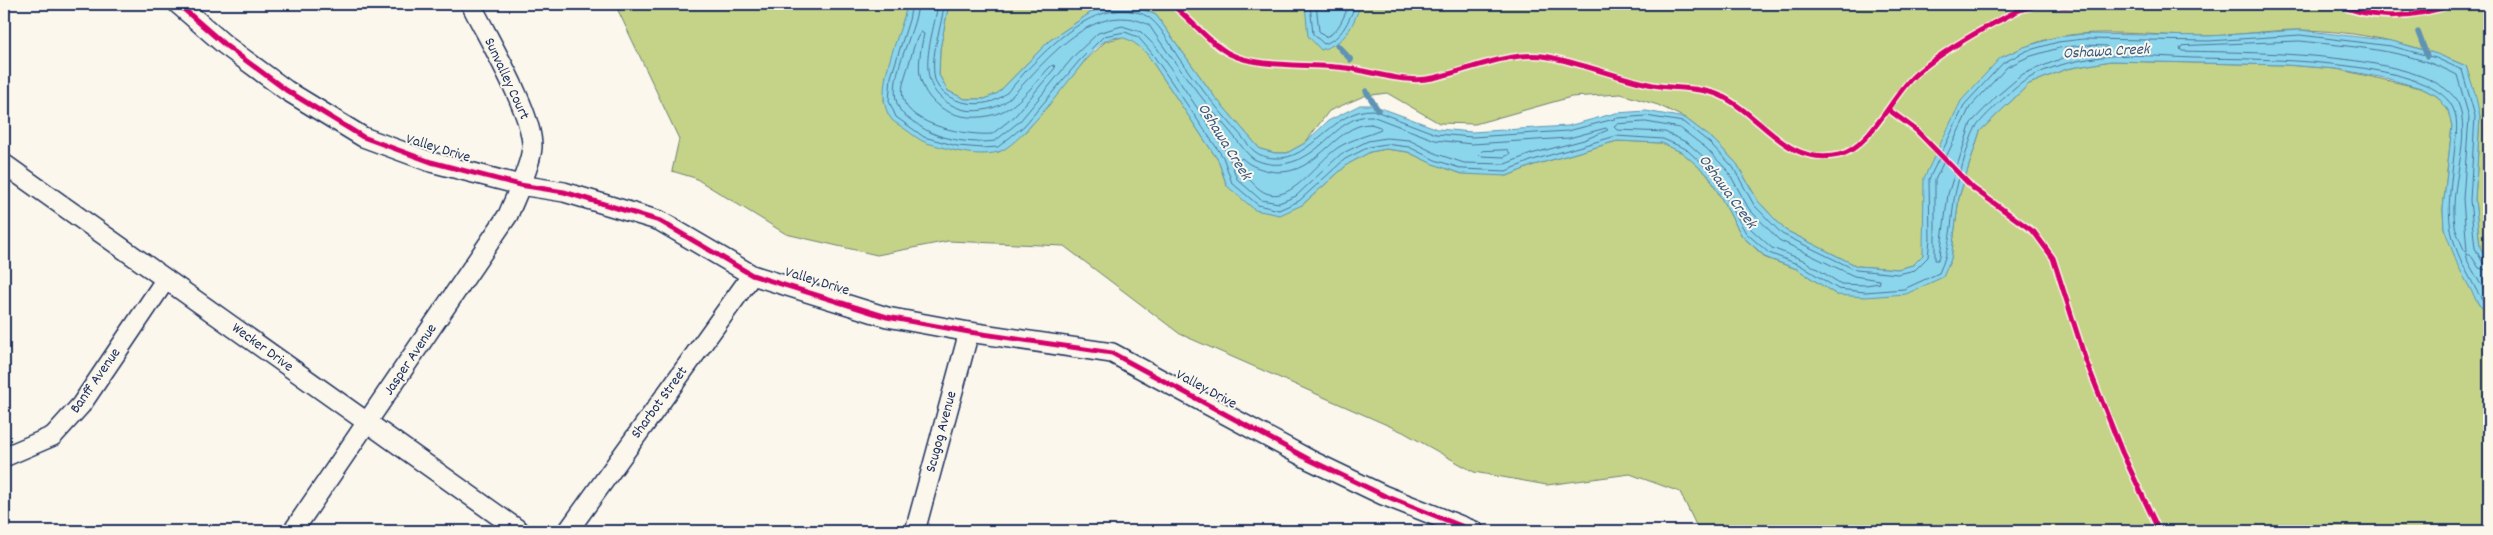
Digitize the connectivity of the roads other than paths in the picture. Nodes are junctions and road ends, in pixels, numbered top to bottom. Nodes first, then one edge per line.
1 (178, 4) edge
2 (471, 4) edge
3 (4, 164) edge
4 (520, 185) junction
5 (752, 275) junction
6 (166, 279) junction
7 (969, 332) junction
8 (368, 424) junction
9 (4, 456) edge
10 (293, 531) edge
11 (520, 531) edge
12 (568, 531) edge
13 (915, 531) edge
14 (1474, 531) edge

1 - 4 street, Valley Drive
2 - 4 street, Sunvalley Court
3 - 6 street, Wecker Drive
4 - 5 street, Valley Drive
4 - 8 street, Jasper Avenue
5 - 7 street, Valley Drive
5 - 12 street, Sharbot Street
6 - 8 street, Wecker Drive
6 - 9 street, Banff Avenue
7 - 13 street, Scugog Avenue
7 - 14 street, Valley Drive
8 - 10 street, Jasper Avenue
8 - 11 street, Wecker Drive

